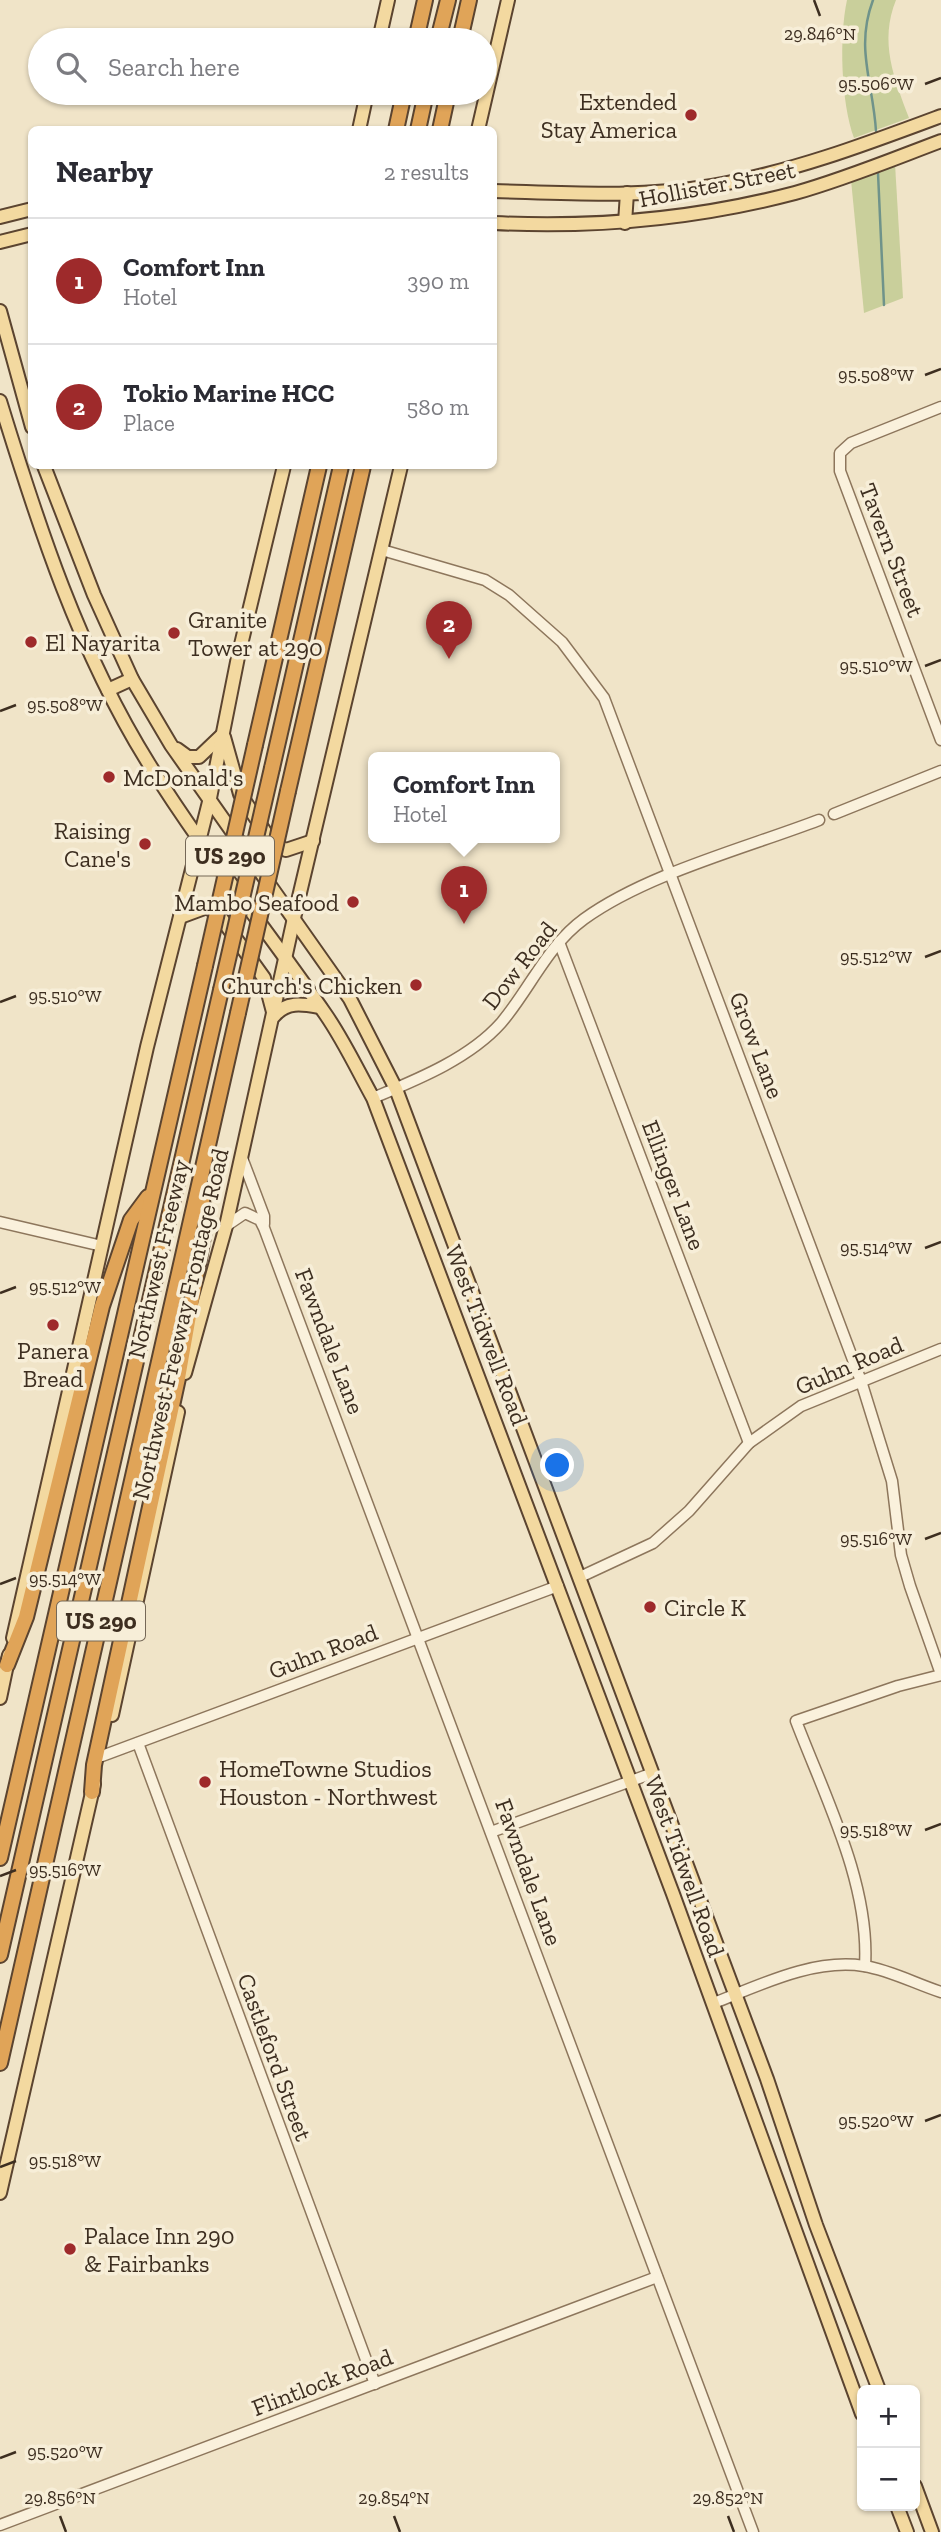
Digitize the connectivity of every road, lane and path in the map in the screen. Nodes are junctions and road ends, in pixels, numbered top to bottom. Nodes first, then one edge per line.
1 (388, 0) edge
2 (425, 0) edge
3 (448, 0) edge
4 (469, 0) edge
5 (508, 0) edge
6 (382, 28) edge
7 (419, 28) edge
8 (441, 28) edge
9 (463, 28) edge
10 (497, 48) edge
11 (365, 105) edge
12 (401, 105) edge
13 (424, 105) edge
14 (445, 105) edge
15 (484, 105) edge
16 (941, 116) edge
17 (360, 126) edge
18 (396, 126) edge
19 (419, 126) edge
20 (440, 126) edge
21 (479, 126) edge
22 (941, 141) edge
23 (497, 191) edge
24 (627, 193) junction
25 (28, 210) edge
26 (0, 217) edge
27 (625, 222) junction
28 (497, 223) edge
29 (28, 235) edge
30 (0, 242) edge
31 (0, 311) edge
32 (0, 401) edge
33 (941, 407) edge
34 (28, 412) edge
35 (45, 469) edge
36 (283, 469) edge
37 (317, 469) edge
38 (340, 469) edge
39 (362, 469) edge
40 (400, 469) edge
41 (382, 550) junction
42 (132, 678) junction
43 (108, 690) junction
44 (223, 733) junction
45 (941, 740) edge
46 (171, 745) junction
47 (941, 771) edge
48 (210, 798) junction
49 (834, 814) dead end
50 (819, 820) dead end
51 (197, 840) junction
52 (313, 841) junction
53 (670, 876) junction
54 (180, 917) junction
55 (294, 918) junction
56 (559, 942) junction
57 (286, 959) junction
58 (320, 1007) junction
59 (274, 1016) junction
60 (396, 1088) junction
61 (373, 1098) junction
62 (242, 1158) junction
63 (200, 1179) junction
64 (153, 1190) junction
65 (0, 1223) edge
66 (226, 1226) junction
67 (264, 1228) junction
68 (102, 1246) junction
69 (456, 1249) junction
70 (435, 1256) junction
71 (941, 1349) edge
72 (861, 1381) junction
73 (519, 1414) junction
74 (497, 1422) junction
75 (749, 1443) junction
76 (580, 1577) junction
77 (558, 1586) junction
78 (420, 1637) junction
79 (7, 1665) junction
80 (941, 1674) edge
81 (0, 1698) edge
82 (138, 1743) junction
83 (102, 1756) junction
84 (653, 1773) junction
85 (631, 1781) junction
86 (92, 1792) junction
87 (491, 1832) junction
88 (0, 1858) edge
89 (695, 1885) junction
90 (673, 1894) junction
91 (0, 1955) edge
92 (865, 1966) junction
93 (941, 1992) edge
94 (735, 1994) junction
95 (714, 2003) junction
96 (0, 2063) edge
97 (787, 2137) junction
98 (764, 2144) junction
99 (0, 2193) edge
100 (835, 2275) junction
101 (657, 2277) junction
102 (814, 2284) junction
103 (375, 2384) junction
104 (877, 2385) edge
105 (857, 2400) edge
106 (920, 2500) edge
107 (899, 2511) edge
108 (0, 2525) edge
109 (754, 2532) edge
110 (907, 2532) edge
111 (932, 2532) edge

1 - 6 main road
2 - 7 highway
3 - 8 highway
4 - 9 highway
5 - 10 main road
11 - 17 main road
12 - 18 highway
13 - 19 highway
14 - 20 highway
15 - 21 main road
16 - 24 main road, Hollister Street
22 - 27 main road, Hollister Street
23 - 24 main road, Hollister Street
24 - 27 main road
25 - 26 main road
27 - 28 main road, Hollister Street
29 - 30 main road
31 - 34 main road
32 - 43 main road, West Tidwell Road
33 - 45 street, Tavern Street
35 - 42 main road, West Tidwell Road
36 - 44 main road
37 - 64 highway, Northwest Freeway / US 290, bridge
38 - 91 highway, bridge
39 - 63 highway, Northwest Freeway / US 290, bridge
40 - 41 main road, Northwest Freeway Frontage Road
41 - 52 main road, Northwest Freeway Frontage Road
41 - 53 street, Grow Lane
42 - 43 main road
42 - 46 main road, West Tidwell Road
43 - 51 main road, West Tidwell Road
44 - 46 main road
44 - 48 main road
44 - 52 main road
46 - 48 main road, West Tidwell Road
47 - 49 street
48 - 51 main road
48 - 55 main road, West Tidwell Road
50 - 53 street, Dow Road
51 - 54 main road
51 - 57 main road, West Tidwell Road
52 - 55 main road, Northwest Freeway Frontage Road
53 - 56 street, Dow Road
53 - 72 street, Grow Lane
54 - 59 main road
54 - 68 main road
55 - 57 main road, Northwest Freeway Frontage Road
55 - 60 main road, West Tidwell Road
56 - 60 street, Dow Road
56 - 75 street, Ellinger Lane
57 - 58 main road, West Tidwell Road
57 - 59 main road, Northwest Freeway Frontage Road
58 - 59 main road
58 - 61 main road, West Tidwell Road
59 - 62 main road, Northwest Freeway Frontage Road
60 - 61 street, Dow Road
60 - 69 main road, West Tidwell Road
61 - 70 main road, West Tidwell Road
62 - 66 main road, Northwest Freeway Frontage Road
62 - 67 street, Fawndale Lane
63 - 86 highway
63 - 96 highway, Northwest Freeway / US 290
64 - 79 highway
64 - 88 highway, Northwest Freeway / US 290
65 - 68 street
66 - 67 street
66 - 83 main road, Northwest Freeway Frontage Road
67 - 78 street, Fawndale Lane
68 - 79 main road
69 - 70 main road
69 - 73 main road, West Tidwell Road
70 - 74 main road, West Tidwell Road
71 - 72 street, Guhn Road
72 - 75 street, Guhn Road
72 - 80 street, Grow Lane
73 - 74 main road
73 - 76 main road, West Tidwell Road
74 - 77 main road, West Tidwell Road
75 - 76 street, Guhn Road
76 - 84 main road, West Tidwell Road
77 - 78 street, Guhn Road
77 - 85 main road, West Tidwell Road
78 - 82 street, Guhn Road
78 - 87 street, Fawndale Lane
79 - 81 main road
80 - 92 street
82 - 83 street, Guhn Road
82 - 103 street, Castleford Street
83 - 86 main road, Northwest Freeway Frontage Road
84 - 85 street
84 - 89 main road, West Tidwell Road
85 - 87 street
85 - 90 main road, West Tidwell Road
86 - 99 main road, Northwest Freeway Frontage Road
87 - 101 street, Fawndale Lane
89 - 90 main road
89 - 94 main road, West Tidwell Road
90 - 95 main road, West Tidwell Road
92 - 93 street
92 - 94 street
94 - 95 street
94 - 97 main road, West Tidwell Road
95 - 98 main road, West Tidwell Road
97 - 98 main road
97 - 100 main road, West Tidwell Road
98 - 102 main road, West Tidwell Road
100 - 102 main road
100 - 104 main road, West Tidwell Road
101 - 103 street, Flintlock Road
101 - 109 street, Fawndale Lane
102 - 105 main road, West Tidwell Road
103 - 108 street, Flintlock Road
106 - 111 main road
107 - 110 main road

